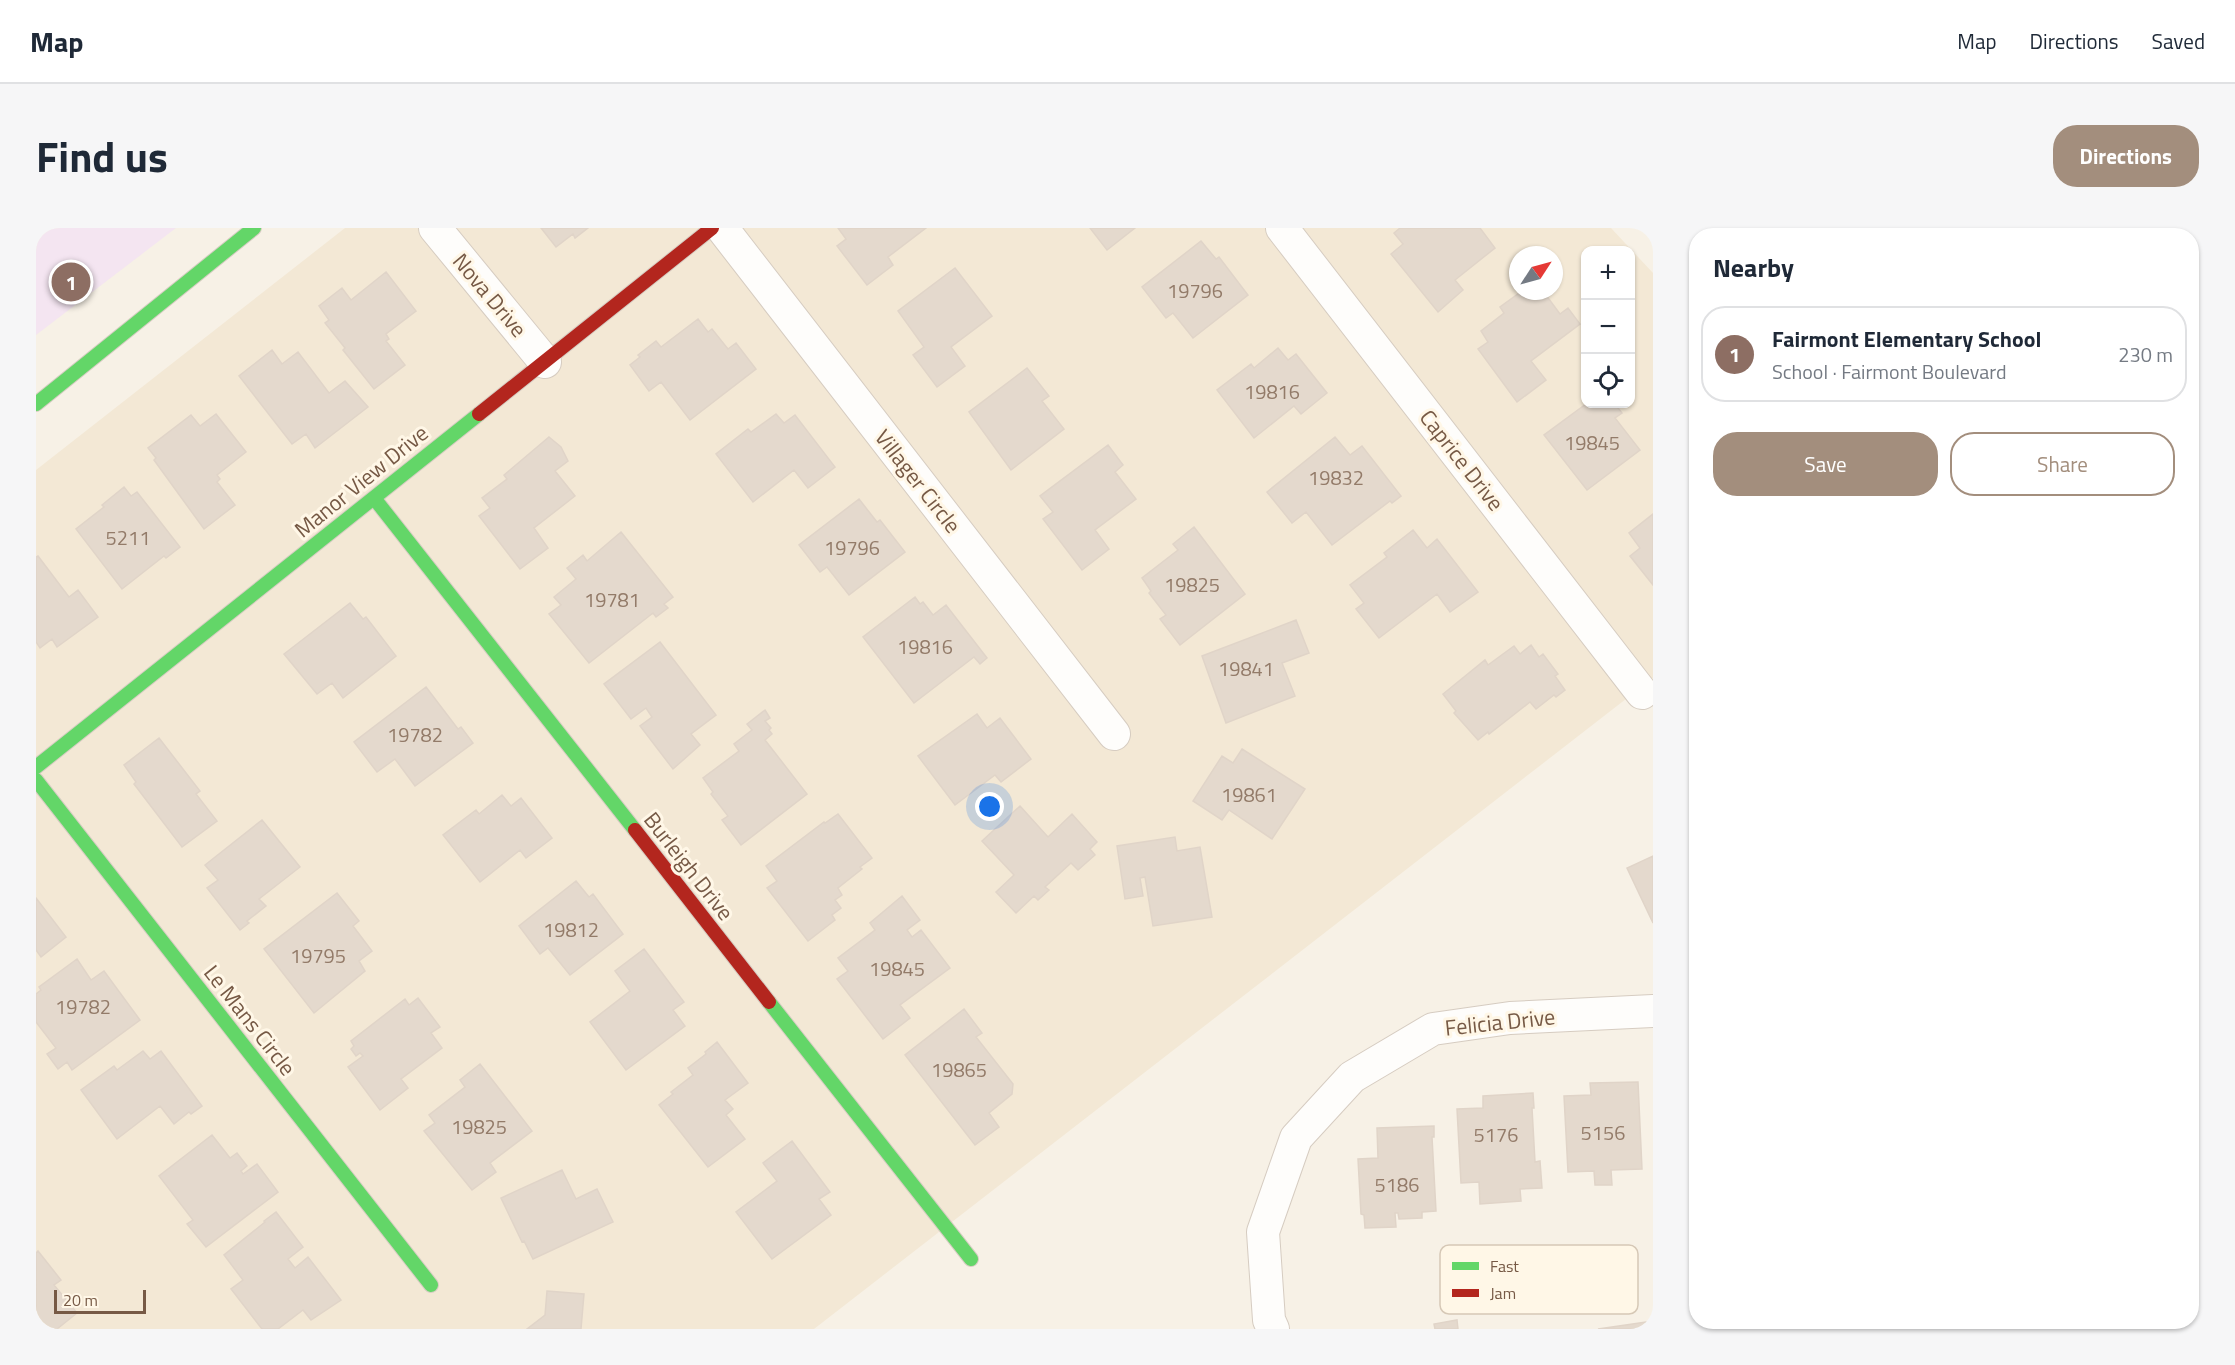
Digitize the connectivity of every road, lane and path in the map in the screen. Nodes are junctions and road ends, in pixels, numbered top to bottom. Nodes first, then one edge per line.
1 (254, 228) edge
2 (435, 228) edge
3 (712, 228) edge
4 (722, 228) edge
5 (1282, 228) edge
6 (545, 362) junction
7 (36, 404) edge
8 (374, 498) junction
9 (1642, 693) dead end
10 (1114, 734) dead end
11 (36, 767) edge
12 (36, 780) edge
13 (1653, 1011) edge
14 (971, 1259) dead end
15 (431, 1285) dead end
16 (1273, 1329) edge

1 - 7 street
2 - 6 street, Nova Drive
3 - 6 street, Manor View Drive
4 - 10 street, Villager Circle
5 - 9 street, Caprice Drive
6 - 8 street, Manor View Drive
8 - 11 street, Manor View Drive
8 - 14 street, Burleigh Drive
12 - 15 street, Le Mans Circle
13 - 16 street, Felicia Drive

